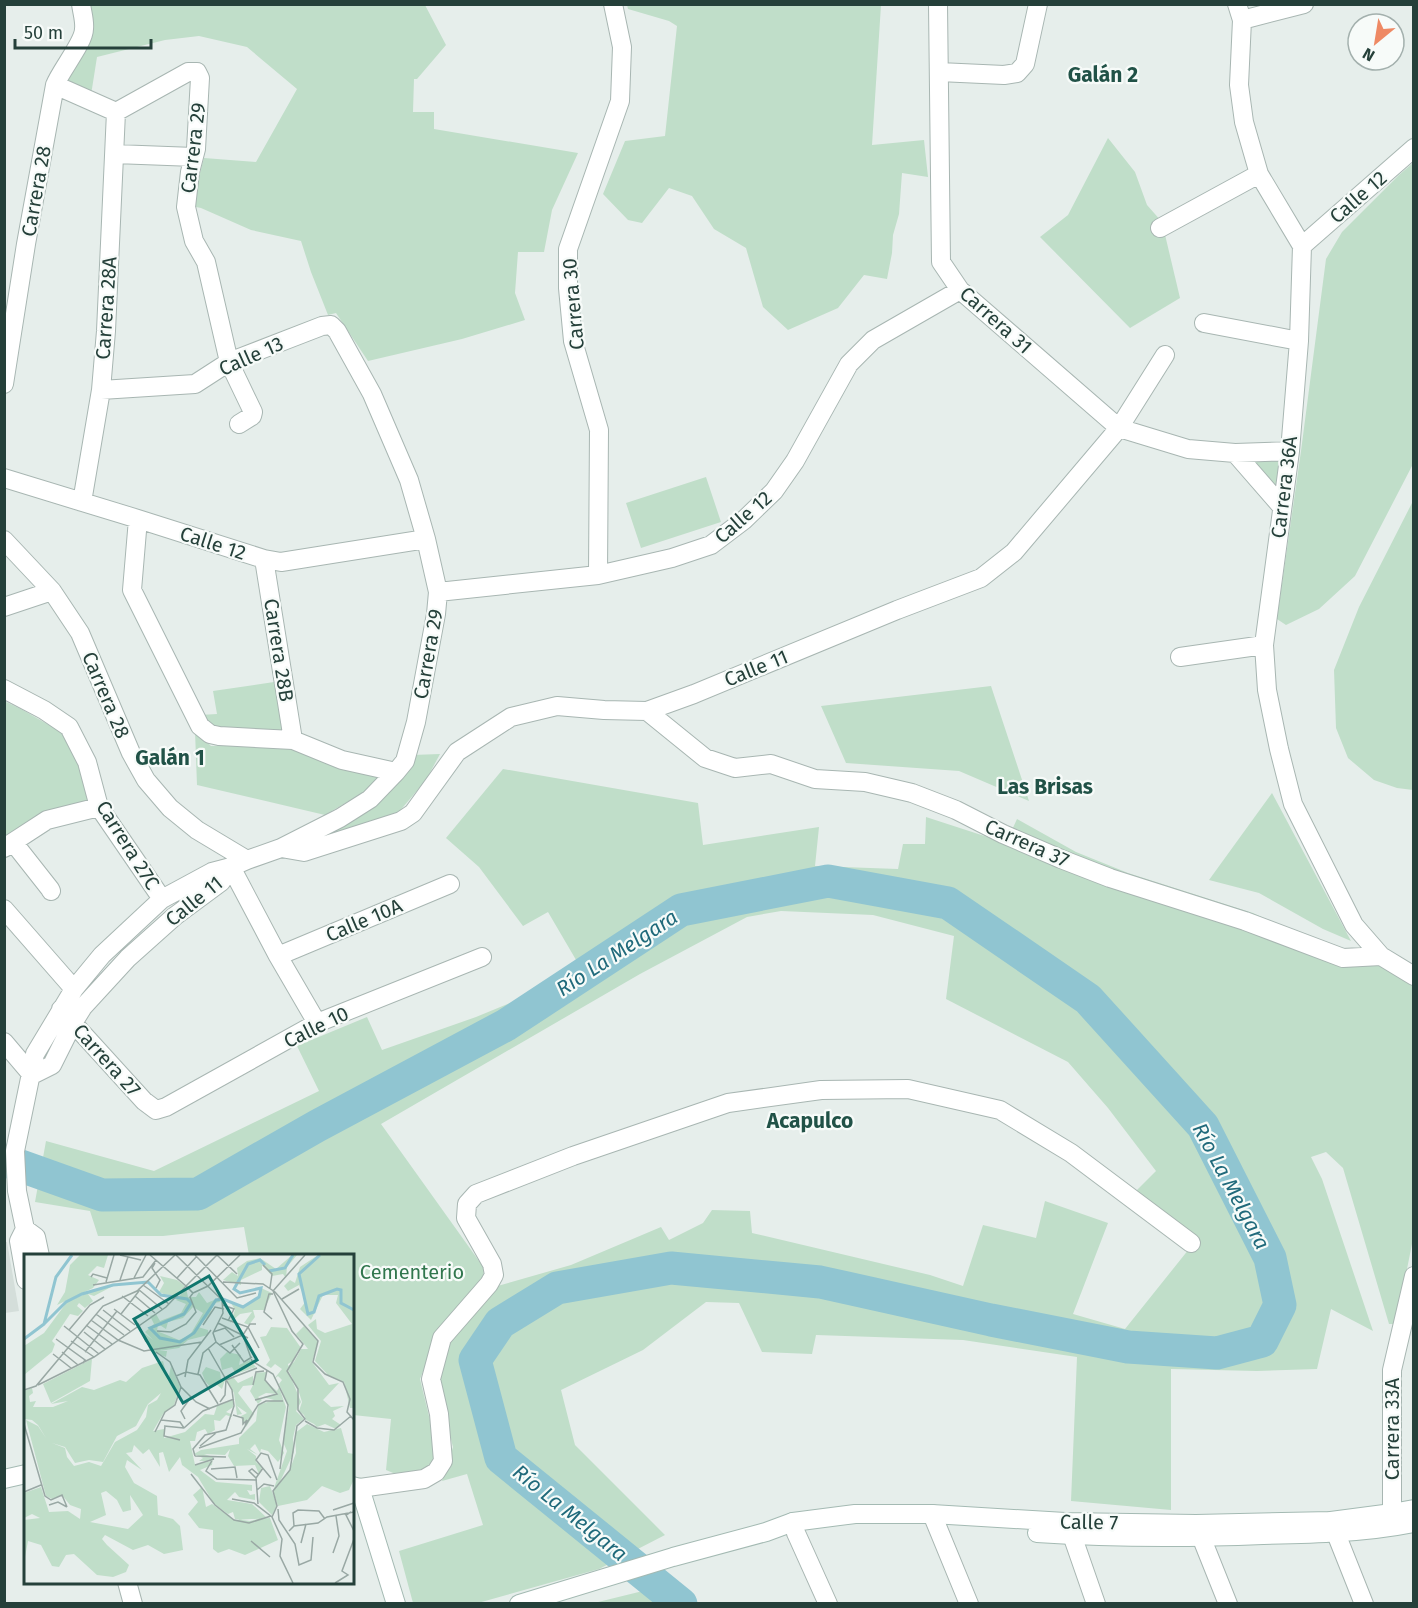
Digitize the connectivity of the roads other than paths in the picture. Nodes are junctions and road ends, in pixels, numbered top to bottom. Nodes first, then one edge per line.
1 (81, 4) edge
2 (613, 4) edge
3 (938, 4) edge
4 (1038, 4) edge
5 (1304, 4) edge
6 (1240, 12) edge
7 (939, 72) junction
8 (54, 85) junction
9 (116, 112) junction
10 (1413, 148) edge
11 (115, 154) junction
12 (194, 157) junction
13 (1259, 174) junction
14 (1160, 228) dead end
15 (1302, 246) junction
16 (960, 290) junction
17 (1204, 322) dead end
18 (331, 325) joint
19 (1299, 341) junction
20 (1165, 354) dead end
21 (229, 362) junction
22 (4, 384) edge
23 (101, 390) junction
24 (239, 424) dead end
25 (1119, 428) junction
26 (1290, 452) junction
27 (1235, 453) junction
28 (4, 478) edge
29 (82, 502) junction
30 (1282, 507) junction
31 (138, 519) junction
32 (426, 539) junction
33 (4, 540) edge
34 (264, 560) junction
35 (598, 575) junction
36 (52, 591) junction
37 (438, 592) junction
38 (4, 607) edge
39 (1264, 645) junction
40 (1180, 657) dead end
41 (4, 689) edge
42 (647, 711) junction
43 (293, 740) junction
44 (396, 772) junction
45 (99, 807) junction
46 (9, 845) edge
47 (282, 848) junction
48 (239, 864) junction
49 (450, 884) dead end
50 (51, 891) dead end
51 (162, 899) junction
52 (4, 909) edge
53 (278, 956) junction
54 (1381, 956) junction
55 (482, 957) dead end
56 (1413, 976) edge
57 (74, 989) junction
58 (67, 1016) junction
59 (317, 1023) junction
60 (4, 1042) edge
61 (32, 1075) junction
62 (156, 1110) joint
63 (25, 1229) junction
64 (4, 1233) edge
65 (1191, 1243) dead end
66 (40, 1254) edge
67 (24, 1269) edge
68 (1413, 1276) edge
69 (24, 1474) edge
70 (4, 1479) edge
71 (356, 1487) edge
72 (1413, 1509) edge
73 (1392, 1513) junction
74 (934, 1520) junction
75 (1413, 1522) edge
76 (1334, 1527) junction
77 (795, 1528) junction
78 (1068, 1529) junction
79 (1198, 1531) junction
80 (128, 1584) edge
81 (133, 1604) edge
82 (396, 1604) edge
83 (519, 1604) edge
84 (828, 1604) edge
85 (969, 1604) edge
86 (1096, 1604) edge
87 (1228, 1604) edge
88 (1364, 1604) edge

1 - 8 street, Carrera 28
2 - 35 street, Carrera 30
3 - 7 street, Carrera 31
4 - 7 street
5 - 6 street
6 - 13 street
7 - 16 street, Carrera 31
8 - 9 street
8 - 22 street, Carrera 28
9 - 11 street, Carrera 28A
9 - 12 street, Carrera 29
10 - 15 street, Calle 12
11 - 12 street
11 - 23 street, Carrera 28A
12 - 21 street, Carrera 29
13 - 14 street
13 - 15 street
15 - 19 street, Carrera 36A
16 - 25 street, Carrera 31
16 - 35 street, Calle 12
17 - 19 street
18 - 21 street, Calle 13
18 - 32 street, Carrera 29
19 - 26 street, Carrera 36A
20 - 25 street, Calle 11
21 - 23 street, Calle 13
21 - 24 street, Carrera 29
23 - 29 street, Carrera 28A
25 - 27 street, Carrera 31
25 - 42 street, Calle 11
26 - 27 street, Carrera 31
26 - 30 street, Carrera 36A
27 - 30 street
28 - 29 street, Calle 12
29 - 31 street, Calle 12
30 - 39 street, Carrera 36A
31 - 34 street, Calle 12
31 - 43 street
32 - 34 street, Calle 12
32 - 37 street, Carrera 29
33 - 36 street, Carrera 28
34 - 43 street, Carrera 28B
35 - 37 street, Calle 12
36 - 38 street
36 - 48 street, Carrera 28
37 - 44 street, Carrera 29
39 - 40 street
39 - 54 street, Carrera 36A
41 - 45 street, Carrera 27C
42 - 47 street, Calle 11
42 - 54 street, Carrera 37
43 - 44 street
44 - 47 street, Carrera 29
45 - 46 street
45 - 51 street, Carrera 27C
46 - 50 street
47 - 48 street, Carrera 29
48 - 51 street, Calle 11
48 - 53 street
48 - 58 street, Calle 11
49 - 53 street, Calle 10A
51 - 57 street, Calle 11
52 - 57 street
53 - 59 street
54 - 56 street
55 - 59 street, Calle 10
57 - 58 street, Calle 11
58 - 61 street, Calle 11
58 - 62 street, Carrera 27
59 - 62 street, Calle 10
60 - 61 street
61 - 63 street
63 - 64 street
63 - 66 street
63 - 67 street
65 - 71 street
68 - 73 street, Carrera 33A
69 - 70 street
71 - 82 street
72 - 73 street, Calle 7
73 - 76 street, Calle 7
74 - 77 street, Calle 7
74 - 78 street, Calle 7
74 - 85 street
75 - 76 street, Calle 7
76 - 79 street, Calle 7
76 - 88 street
77 - 83 street, Calle 7
77 - 84 street
78 - 79 street, Calle 7
78 - 86 street
79 - 87 street
80 - 81 street

